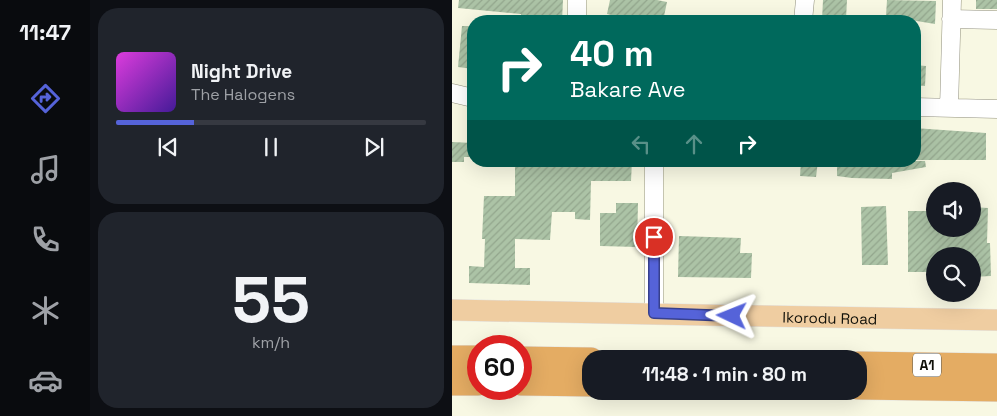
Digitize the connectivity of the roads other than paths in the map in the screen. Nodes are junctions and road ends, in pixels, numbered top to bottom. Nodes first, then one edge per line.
1 (578, 0) edge
2 (805, 0) edge
3 (952, 0) edge
4 (577, 15) edge
5 (804, 15) edge
6 (951, 19) junction
7 (996, 20) edge
8 (452, 92) edge
9 (467, 96) edge
10 (921, 108) edge
11 (949, 108) junction
12 (996, 109) edge
13 (654, 167) edge
14 (452, 310) edge
15 (654, 313) junction
16 (996, 320) edge
17 (452, 358) edge
18 (467, 358) edge
19 (532, 359) edge
20 (582, 360) edge
21 (867, 364) edge
22 (996, 366) edge
23 (452, 383) edge
24 (467, 383) edge
25 (532, 383) edge
26 (582, 384) edge
27 (867, 387) edge
28 (996, 389) edge

1 - 4 street
2 - 5 street
3 - 6 street
6 - 7 street
6 - 11 street
8 - 9 street
10 - 11 street
11 - 12 street
13 - 15 street
14 - 15 main road, Ikorodu Road
15 - 16 main road, Ikorodu Road
17 - 18 highway
19 - 20 highway
21 - 22 highway, A1
23 - 24 highway
25 - 26 highway
27 - 28 highway, A1

